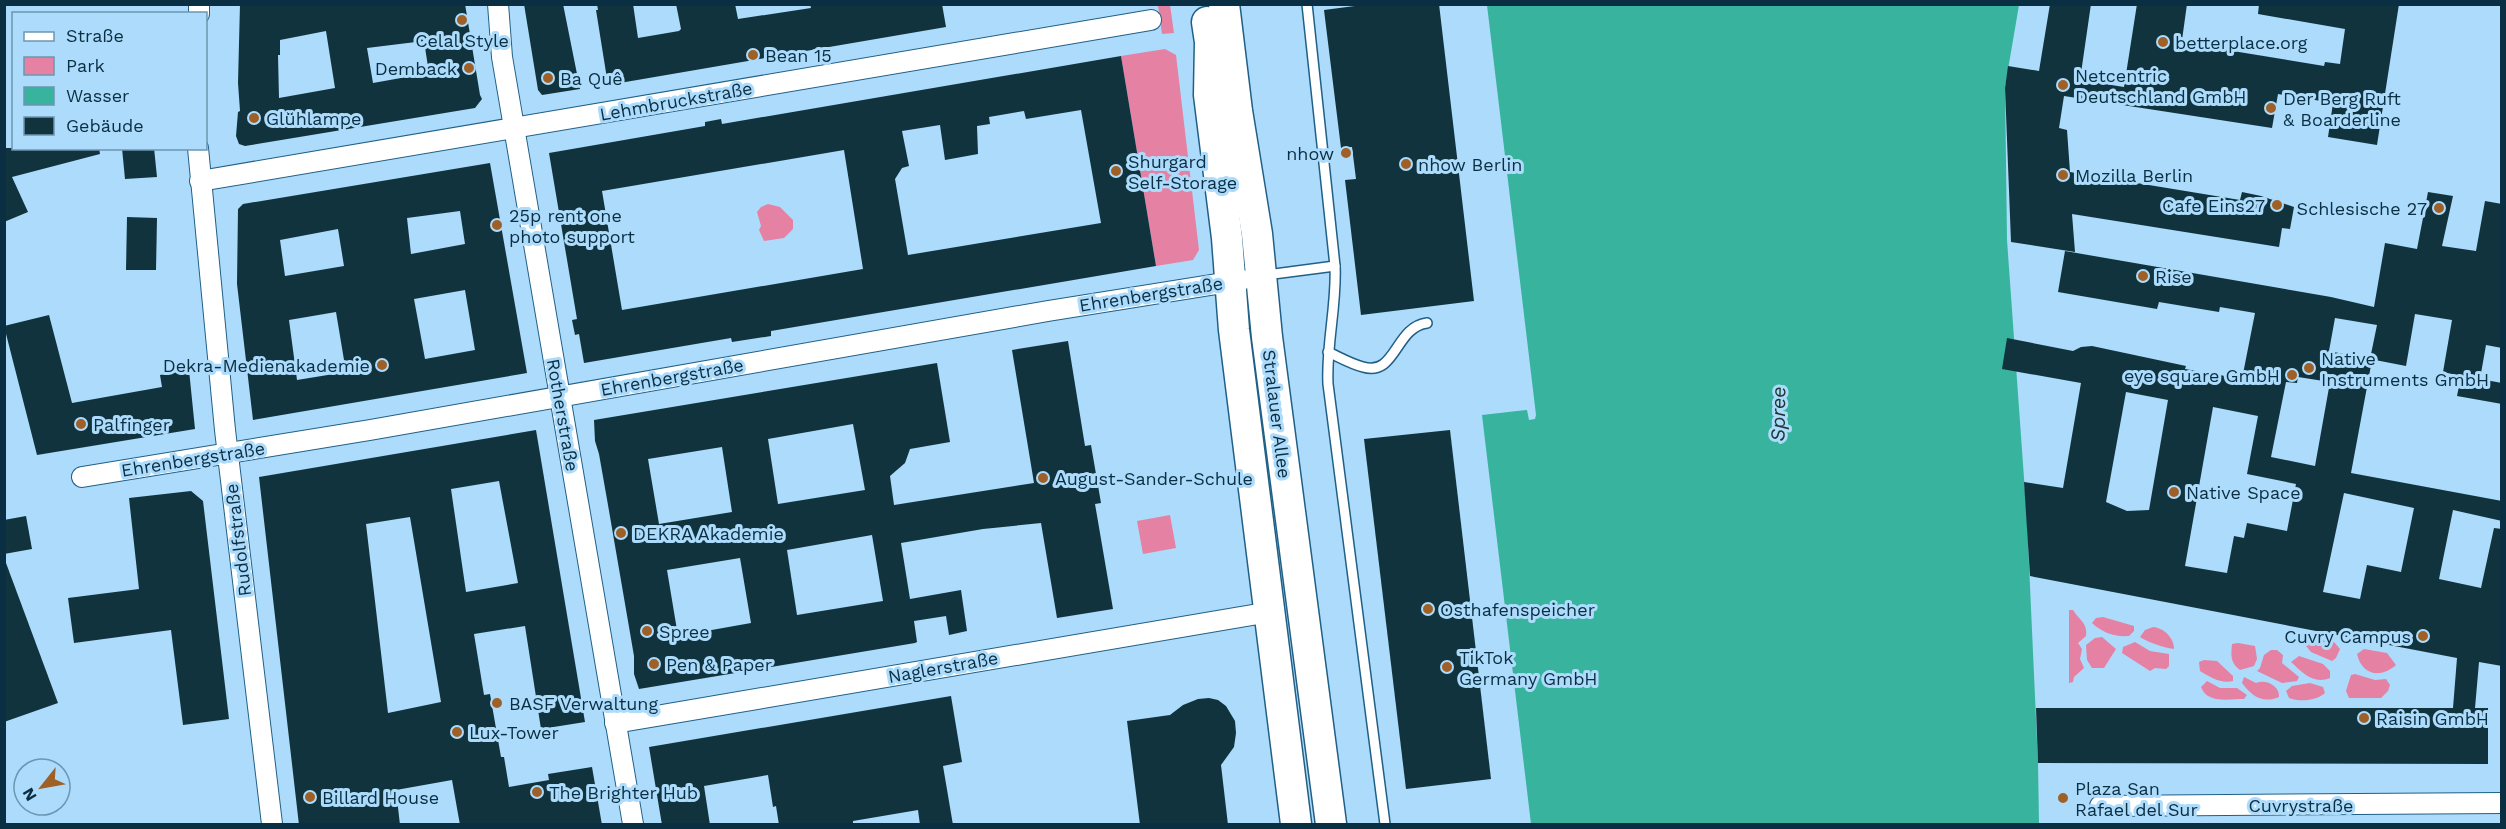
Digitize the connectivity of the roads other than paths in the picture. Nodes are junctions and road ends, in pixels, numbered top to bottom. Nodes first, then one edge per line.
1 (498, 4) edge
2 (1205, 4) edge
3 (1224, 4) edge
4 (1307, 4) edge
5 (1151, 20) dead end
6 (515, 129) junction
7 (198, 150) edge
8 (200, 182) junction
9 (1335, 266) junction
10 (1262, 276) junction
11 (1229, 282) junction
12 (1427, 323) dead end
13 (1328, 352) junction
14 (560, 397) junction
15 (228, 453) junction
16 (82, 477) dead end
17 (1270, 612) junction
18 (615, 723) junction
19 (2502, 803) edge
20 (2100, 806) dead end
21 (272, 825) edge
22 (633, 825) edge
23 (1296, 825) edge
24 (1331, 825) edge
25 (1384, 825) edge

1 - 6 street, Rotherstraße
2 - 11 main road, Stralauer Allee
3 - 10 main road, Stralauer Allee
4 - 9 lane
5 - 6 street, Lehmbruckstraße
6 - 8 street, Lehmbruckstraße
6 - 14 street, Rotherstraße
7 - 8 street, Rudolfstraße
8 - 15 street, Rudolfstraße
9 - 10 lane
9 - 13 lane
10 - 11 street, Ehrenbergstraße
10 - 24 main road, Stralauer Allee
11 - 14 street, Ehrenbergstraße
11 - 17 main road, Stralauer Allee
12 - 13 lane
13 - 25 lane
14 - 15 street, Ehrenbergstraße
14 - 18 street, Rotherstraße
15 - 16 street, Ehrenbergstraße
15 - 21 street, Rudolfstraße
17 - 18 street, Naglerstraße
17 - 23 main road, Stralauer Allee
18 - 22 street, Rotherstraße
19 - 20 street, Cuvrystraße

